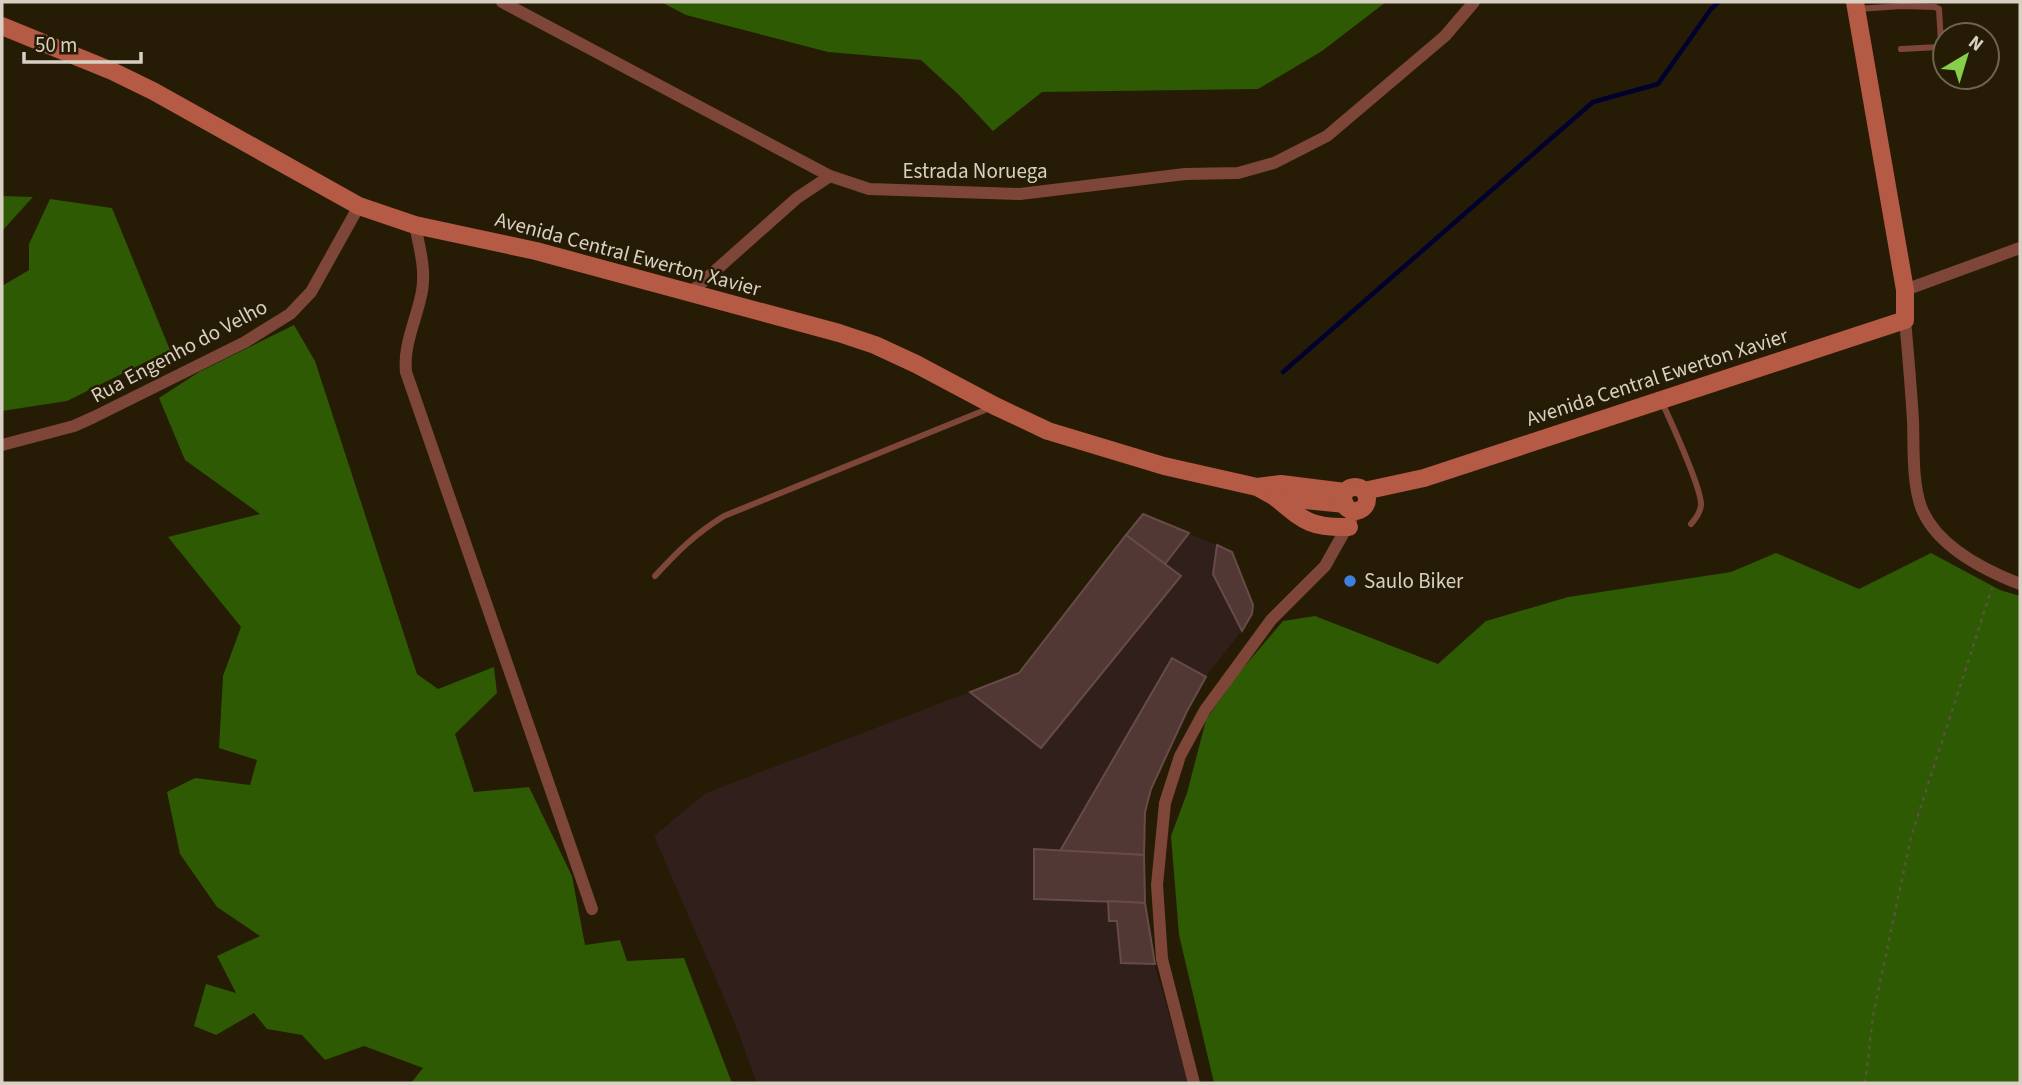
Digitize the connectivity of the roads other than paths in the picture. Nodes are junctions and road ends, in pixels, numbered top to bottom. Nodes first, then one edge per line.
1 (502, 2) edge
2 (1474, 2) edge
3 (1902, 4) edge
4 (1855, 6) edge
5 (2, 26) edge
6 (1901, 49) dead end
7 (830, 176) junction
8 (359, 206) junction
9 (415, 225) junction
10 (2020, 248) edge
11 (1905, 290) junction
12 (689, 294) junction
13 (1905, 320) junction
14 (1661, 400) junction
15 (995, 406) junction
16 (2, 445) edge
17 (1257, 487) junction
18 (1275, 497) junction
19 (1354, 505) junction
20 (1691, 524) dead end
21 (655, 576) dead end
22 (2020, 584) edge
23 (592, 909) dead end
24 (1194, 1083) edge

1 - 7 street, Estrada Noruega
2 - 7 street, Estrada Noruega
3 - 4 lane
3 - 6 lane
4 - 11 main road
5 - 8 main road, Avenida Central Ewerton Xavier
7 - 12 street
8 - 9 main road, Avenida Central Ewerton Xavier
8 - 16 street, Rua Engenho do Velho
9 - 12 main road, Avenida Central Ewerton Xavier
9 - 23 street
10 - 11 street
11 - 13 main road
12 - 15 main road, Avenida Central Ewerton Xavier
13 - 14 main road, Avenida Central Ewerton Xavier
13 - 22 street
14 - 19 main road, Avenida Central Ewerton Xavier
14 - 20 lane
15 - 17 main road, Avenida Central Ewerton Xavier
15 - 21 lane
17 - 18 main road, Avenida Central Ewerton Xavier
17 - 19 main road, Avenida Central Ewerton Xavier
18 - 19 main road, Avenida Central Ewerton Xavier
18 - 19 main road
19 - 24 street

